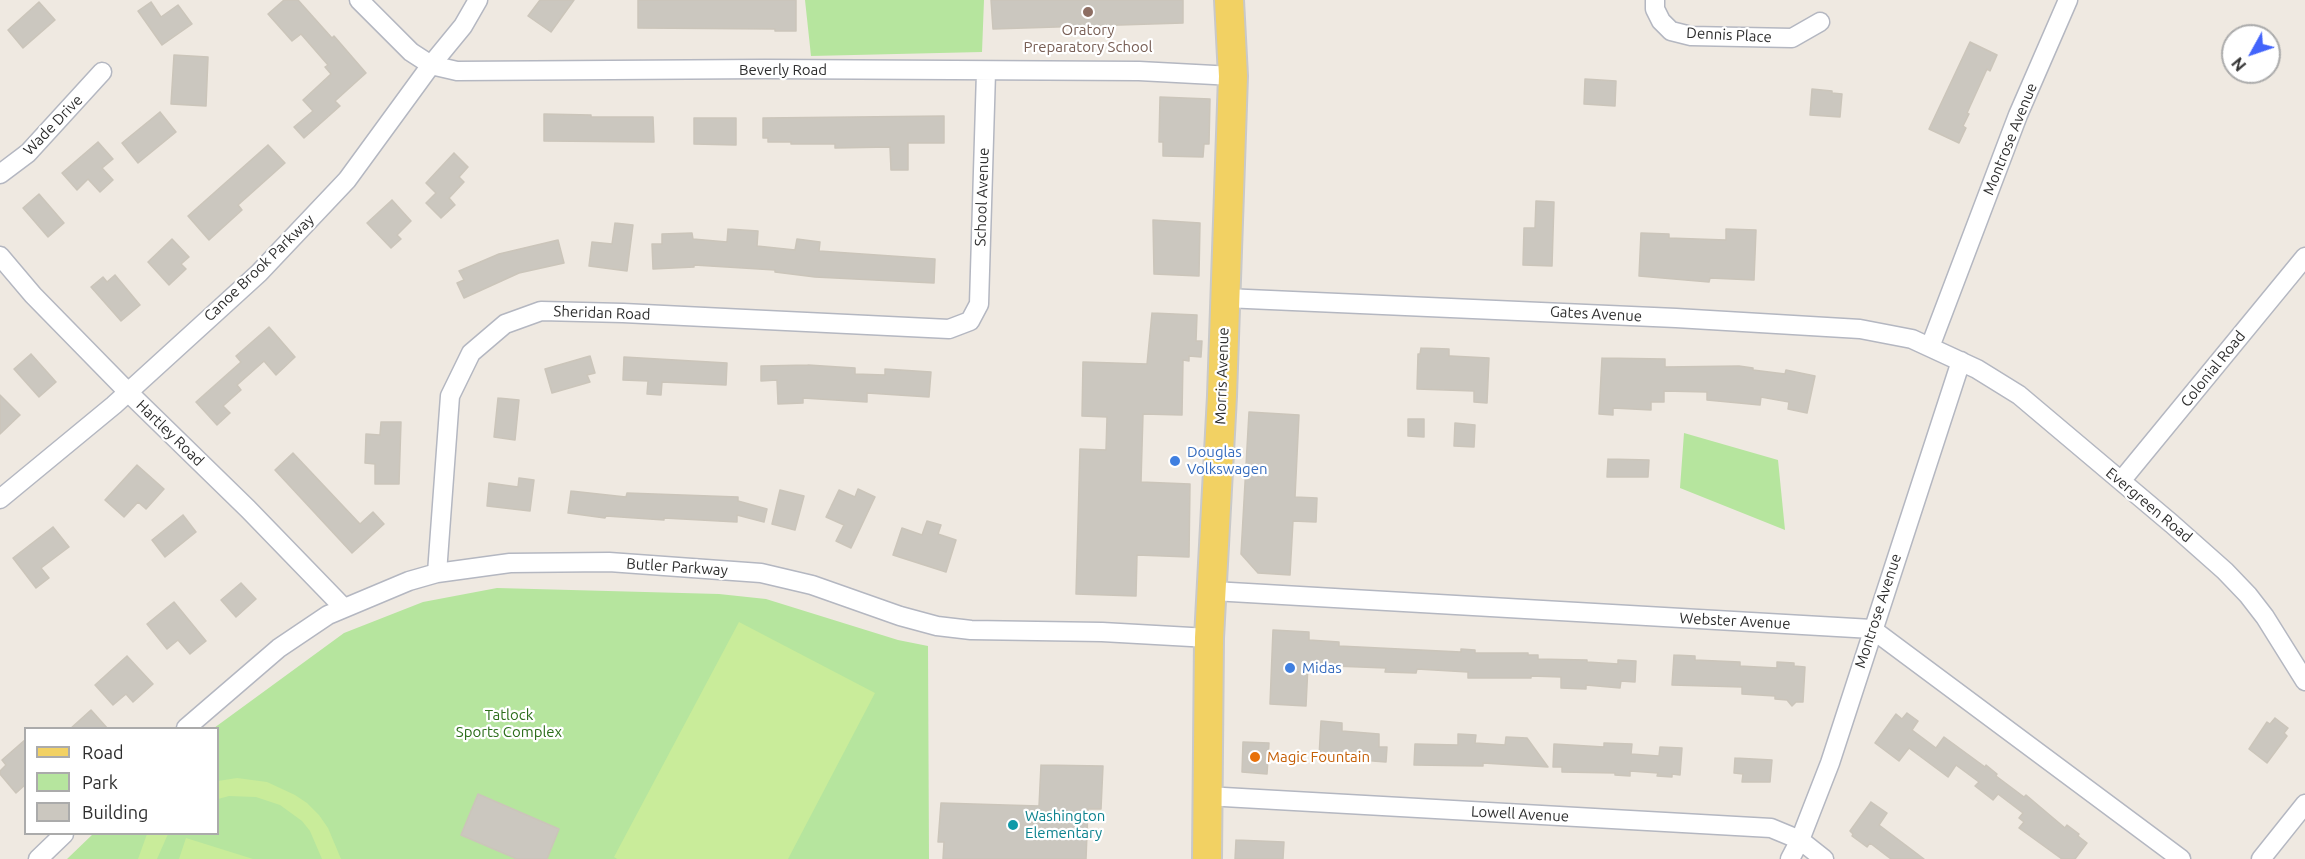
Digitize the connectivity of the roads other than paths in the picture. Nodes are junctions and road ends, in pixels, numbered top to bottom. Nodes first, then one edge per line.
1 (359, 0) edge
2 (478, 0) edge
3 (1229, 0) edge
4 (1655, 0) edge
5 (2068, 0) edge
6 (1821, 22) dead end
7 (431, 65) junction
8 (102, 72) dead end
9 (986, 72) junction
10 (1233, 76) junction
11 (0, 174) edge
12 (0, 256) edge
13 (2305, 257) edge
14 (1225, 298) junction
15 (970, 321) joint
16 (1930, 347) junction
17 (1961, 361) junction
18 (128, 392) junction
19 (2121, 481) junction
20 (0, 499) edge
21 (437, 573) junction
22 (1213, 591) junction
23 (343, 607) junction
24 (1872, 629) junction
25 (1209, 638) junction
26 (2305, 681) edge
27 (188, 727) edge
28 (1206, 796) junction
29 (2305, 804) edge
30 (63, 835) edge
31 (1800, 840) junction
32 (38, 859) edge
33 (1207, 859) edge
34 (1790, 859) edge
35 (1824, 859) edge
36 (2181, 859) edge
37 (2261, 859) edge

1 - 7 street, Beverly Road
2 - 7 street, Canoe Brook Parkway
3 - 10 main road, Morris Avenue
4 - 6 street, Dennis Place
5 - 16 street, Montrose Avenue
7 - 9 street, Beverly Road
7 - 18 street, Canoe Brook Parkway
8 - 11 street, Wade Drive
9 - 10 street, Beverly Road
9 - 15 street, School Avenue
10 - 14 main road, Morris Avenue
12 - 18 street, Hartley Road
13 - 19 street, Colonial Road
14 - 16 street, Gates Avenue
14 - 22 main road, Morris Avenue
15 - 21 street, Sheridan Road
16 - 17 street, Gates Avenue
17 - 19 street, Evergreen Road
17 - 24 street, Montrose Avenue
18 - 20 street, Canoe Brook Parkway
18 - 23 street, Hartley Road
19 - 26 street, Evergreen Road
21 - 23 street, Butler Parkway
21 - 25 street, Butler Parkway
22 - 24 street, Webster Avenue
22 - 25 main road, Morris Avenue
23 - 27 street, Butler Parkway
24 - 31 street, Montrose Avenue
24 - 36 street
25 - 28 main road, Morris Avenue
28 - 31 street, Lowell Avenue
28 - 33 main road, Morris Avenue
29 - 37 street
30 - 32 street
31 - 34 street, Montrose Avenue
31 - 35 street, Lowell Avenue

